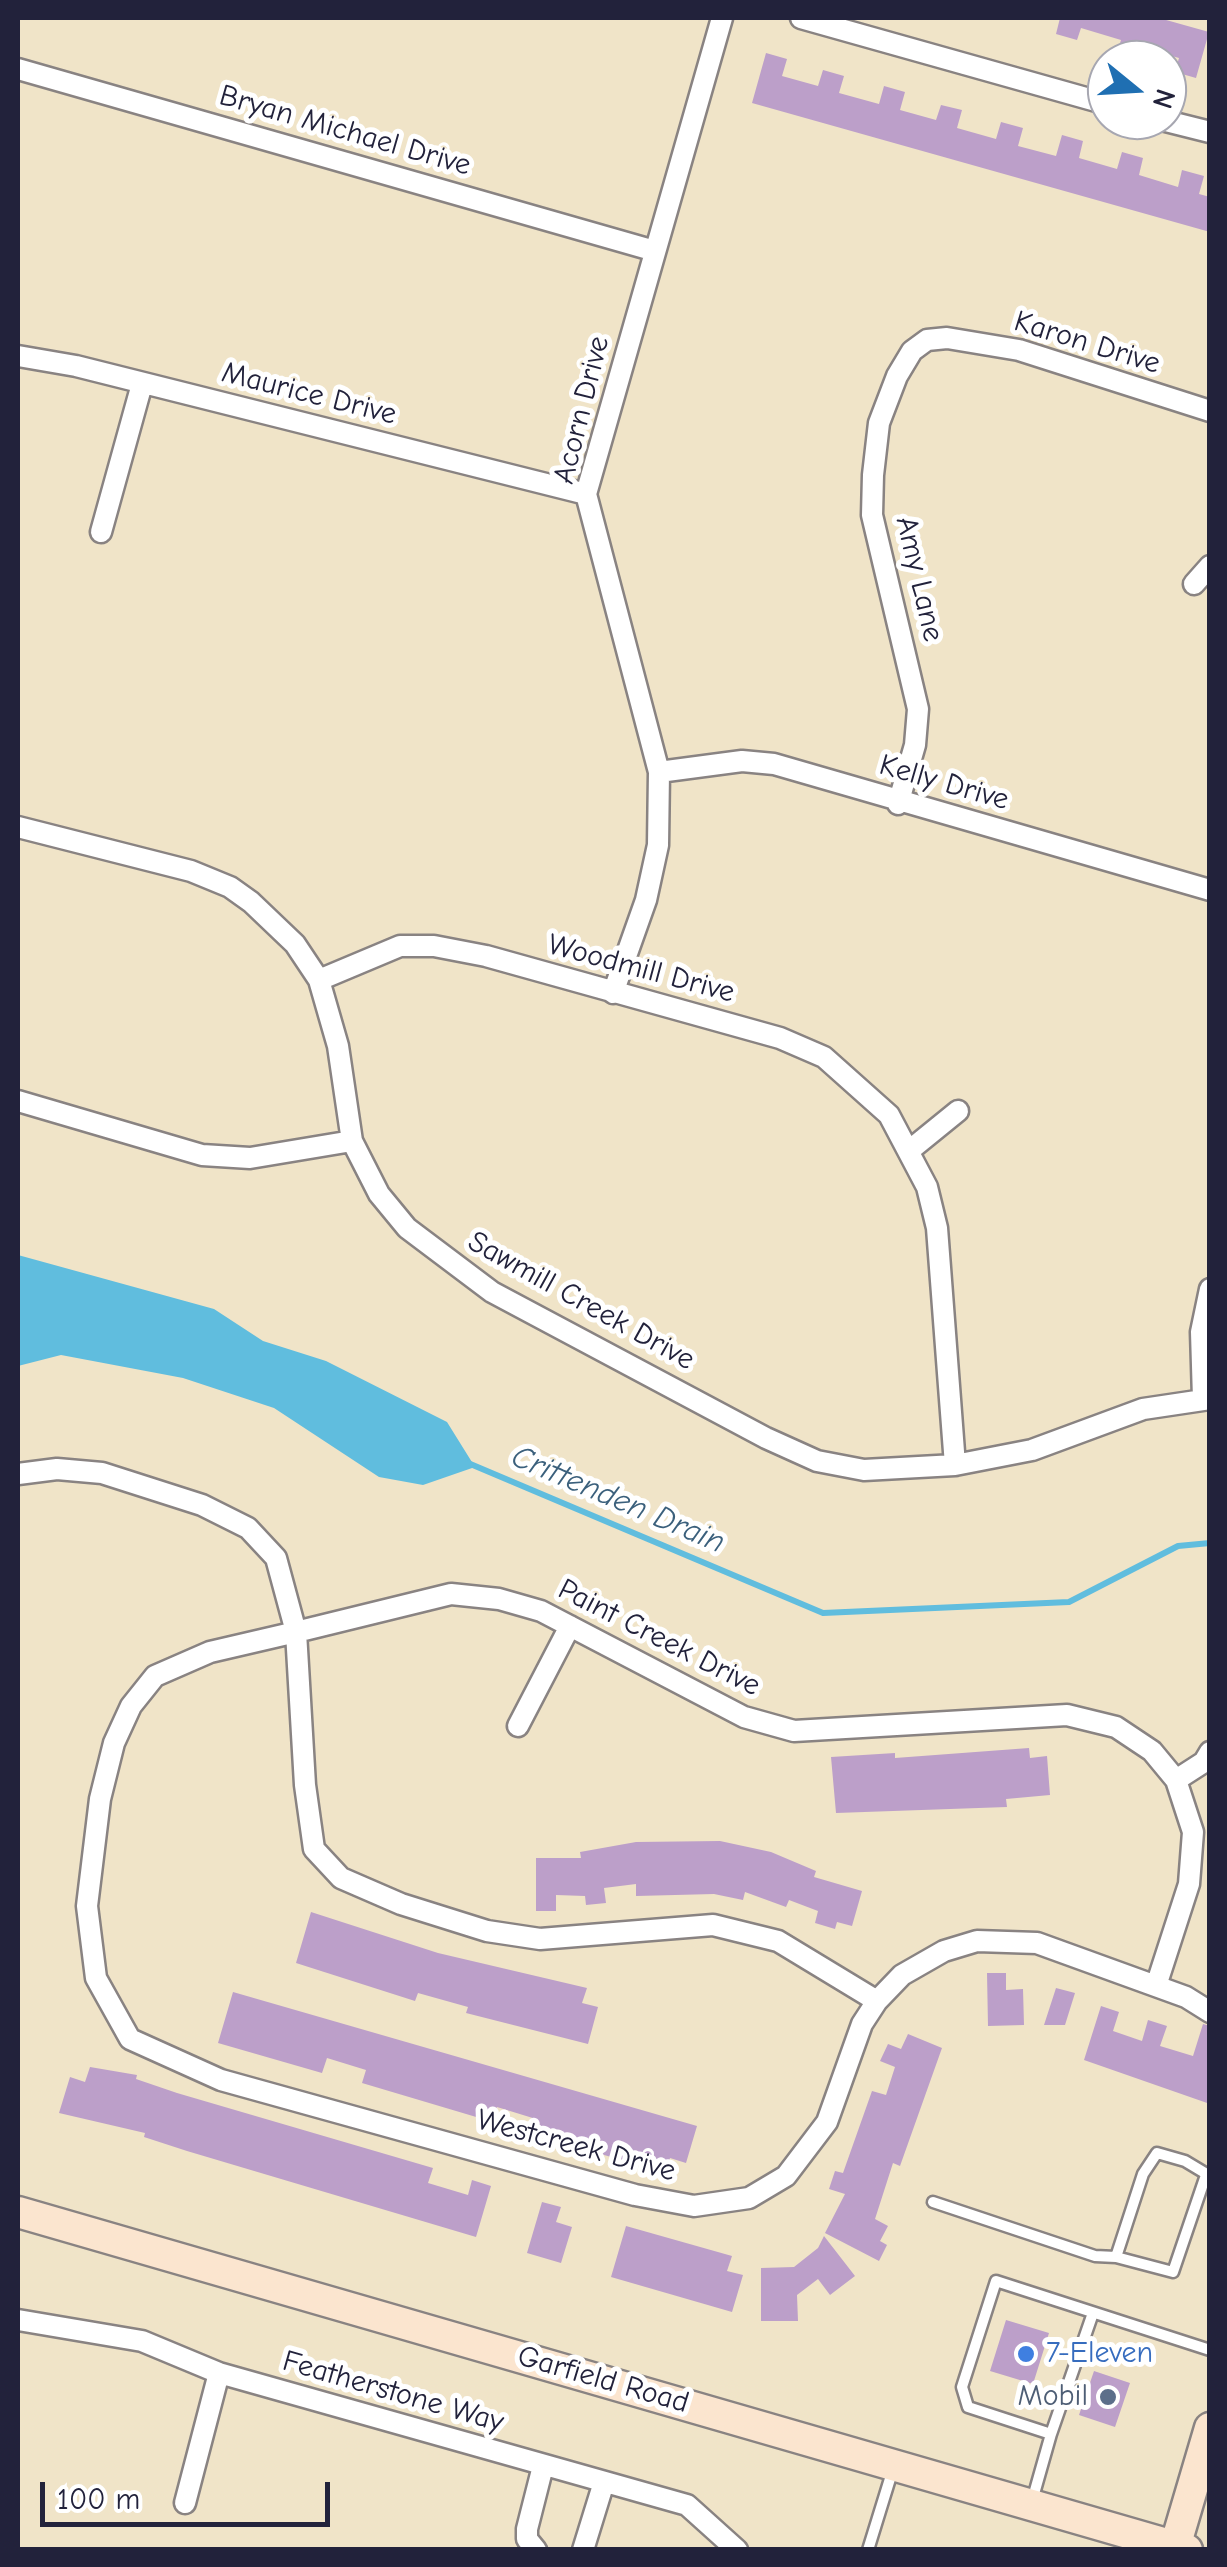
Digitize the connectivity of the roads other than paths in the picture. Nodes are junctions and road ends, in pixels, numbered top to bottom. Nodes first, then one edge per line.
1 (722, 18) edge
2 (801, 18) edge
3 (18, 69) edge
4 (1087, 98) edge
5 (656, 251) junction
6 (947, 338) joint
7 (18, 356) edge
8 (142, 384) junction
9 (1210, 411) edge
10 (586, 494) junction
11 (101, 532) dead end
12 (1210, 566) edge
13 (1194, 584) dead end
14 (659, 772) junction
15 (898, 804) junction
16 (18, 827) edge
17 (1210, 890) edge
18 (319, 980) junction
19 (613, 993) junction
20 (18, 1101) edge
21 (958, 1111) dead end
22 (352, 1141) junction
23 (910, 1150) junction
24 (1210, 1289) edge
25 (1206, 1398) edge
26 (955, 1464) junction
27 (18, 1474) edge
28 (570, 1626) junction
29 (296, 1632) junction
30 (518, 1726) dead end
31 (1210, 1752) edge
32 (1176, 1780) junction
33 (92, 1868) joint
34 (1156, 1986) junction
35 (1210, 1996) edge
36 (1186, 1998) junction
37 (877, 2001) junction
38 (1210, 2012) edge
39 (1208, 2176) edge
40 (933, 2202) dead end
41 (18, 2212) edge
42 (1116, 2256) junction
43 (1094, 2313) junction
44 (18, 2320) edge
45 (1210, 2350) edge
46 (219, 2373) junction
47 (1210, 2428) edge
48 (1051, 2434) junction
49 (543, 2466) junction
50 (894, 2467) junction
51 (604, 2482) junction
52 (185, 2503) dead end
53 (1030, 2508) junction
54 (1179, 2548) edge
55 (536, 2550) edge
56 (582, 2550) edge
57 (736, 2550) edge
58 (868, 2550) edge

1 - 5 street, Acorn Drive
2 - 4 street
3 - 5 street, Bryan Michael Drive
5 - 10 street, Acorn Drive
6 - 9 street, Karon Drive
6 - 15 street, Amy Lane
7 - 8 street, Maurice Drive
8 - 10 street, Maurice Drive
8 - 11 street
10 - 14 street, Acorn Drive
12 - 13 street
14 - 15 street, Kelly Drive
14 - 19 street, Acorn Drive
15 - 17 street, Kelly Drive
16 - 18 street, Sawmill Creek Drive
18 - 19 street, Woodmill Drive
18 - 22 street, Sawmill Creek Drive
19 - 23 street, Woodmill Drive
20 - 22 street
21 - 23 street
22 - 26 street, Sawmill Creek Drive
23 - 26 street, Woodmill Drive
24 - 25 street
25 - 26 street, Sawmill Creek Drive
27 - 29 street
28 - 29 street, Paint Creek Drive
28 - 30 street
28 - 32 street, Paint Creek Drive
29 - 33 street, Paint Creek Drive
29 - 37 street
31 - 32 street
32 - 34 street
33 - 37 street, Westcreek Drive
34 - 36 street
34 - 37 street
35 - 36 street
36 - 38 street
39 - 42 lane
39 - 42 lane
40 - 42 lane
41 - 50 street, Garfield Road
43 - 45 lane
43 - 48 lane
43 - 48 lane
44 - 46 street, Featherstone Way
46 - 49 street, Featherstone Way
46 - 52 street
47 - 54 street
48 - 53 lane
49 - 51 street, Featherstone Way
49 - 55 street
50 - 53 street, Garfield Road
50 - 58 lane
51 - 56 street
51 - 57 street, Featherstone Way
53 - 54 street, Garfield Road

